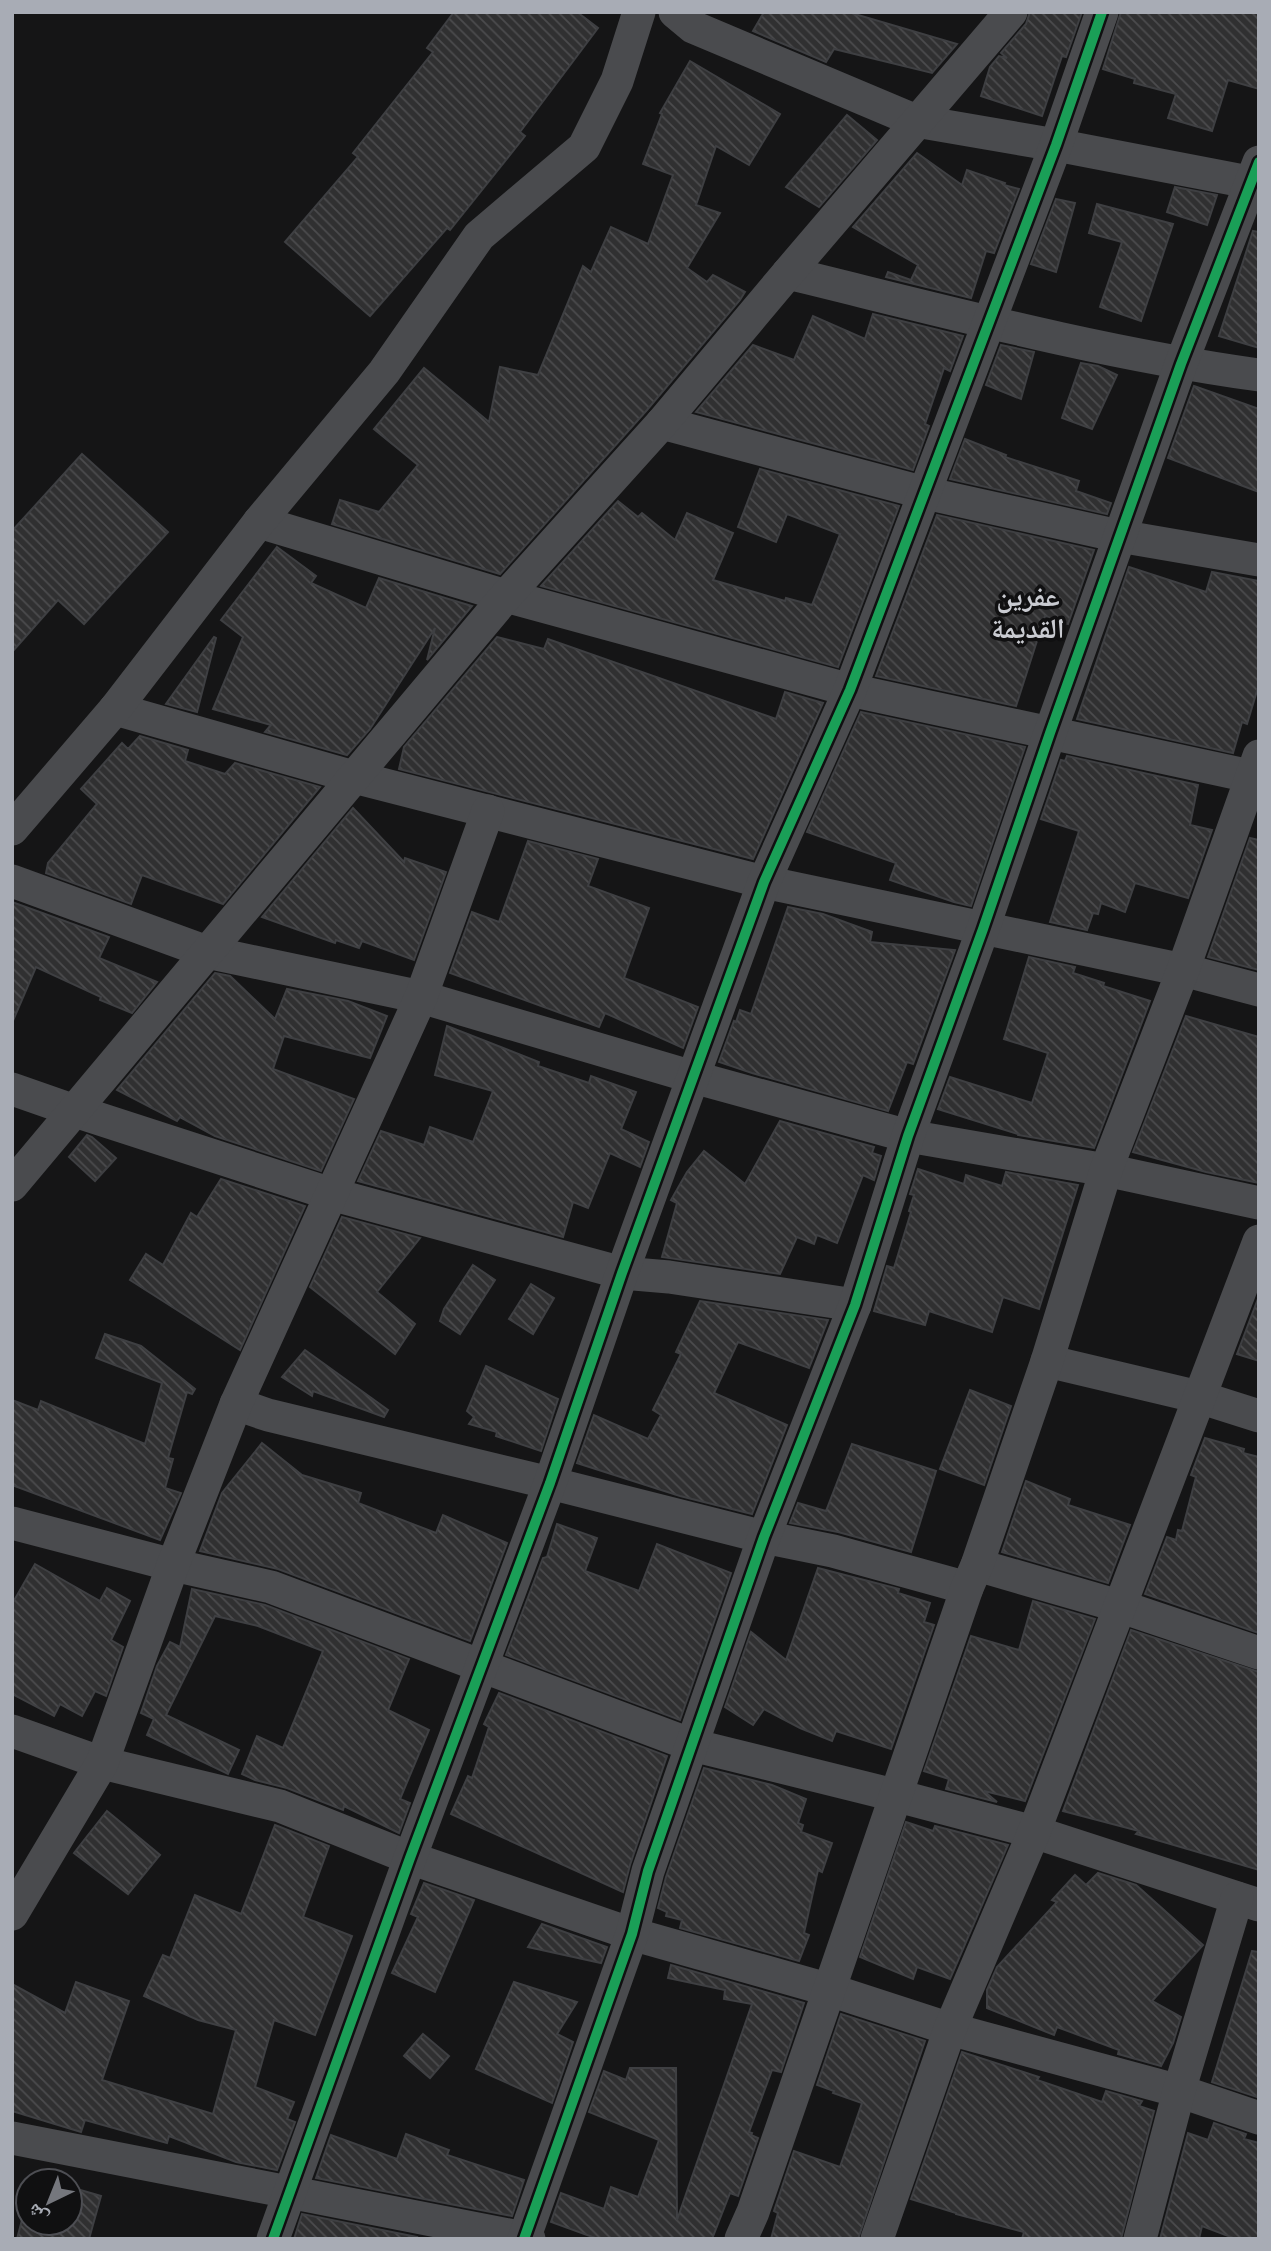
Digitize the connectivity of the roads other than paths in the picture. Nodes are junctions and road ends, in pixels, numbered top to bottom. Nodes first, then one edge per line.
1 (639, 12) edge
2 (675, 12) edge
3 (1012, 12) edge
4 (1102, 12) edge
5 (916, 121) junction
6 (1056, 145) junction
7 (1256, 176) edge
8 (788, 273) junction
9 (989, 322) junction
10 (1181, 364) junction
11 (1259, 374) edge
12 (662, 423) junction
13 (925, 493) junction
14 (259, 523) junction
15 (1119, 537) junction
16 (1259, 560) edge
17 (506, 596) junction
18 (850, 690) junction
19 (115, 709) junction
20 (1050, 733) junction
21 (1257, 770) edge
22 (354, 777) junction
23 (488, 811) junction
24 (12, 829) edge
25 (12, 881) edge
26 (764, 882) junction
27 (983, 929) junction
28 (207, 952) junction
29 (1183, 970) junction
30 (1259, 990) edge
31 (421, 997) junction
32 (693, 1077) junction
33 (12, 1089) edge
34 (75, 1111) junction
35 (908, 1136) junction
36 (1107, 1170) junction
37 (12, 1185) edge
38 (331, 1194) junction
39 (1259, 1203) edge
40 (1259, 1241) edge
41 (622, 1273) junction
42 (855, 1305) junction
43 (1047, 1361) junction
44 (1199, 1397) junction
45 (236, 1404) junction
46 (1259, 1416) edge
47 (550, 1483) junction
48 (12, 1523) edge
49 (764, 1538) junction
50 (173, 1565) junction
51 (972, 1576) junction
52 (1119, 1606) junction
53 (1259, 1653) edge
54 (482, 1666) junction
55 (12, 1731) edge
56 (692, 1745) junction
57 (102, 1763) junction
58 (894, 1795) junction
59 (1034, 1832) junction
60 (410, 1858) junction
61 (1248, 1902) edge
62 (12, 1914) edge
63 (632, 1934) junction
64 (830, 1990) junction
65 (950, 2029) junction
66 (1179, 2091) junction
67 (1259, 2118) edge
68 (12, 2138) edge
69 (289, 2193) junction
70 (526, 2238) edge
71 (272, 2239) edge
72 (741, 2239) edge
73 (877, 2239) edge
74 (1140, 2239) edge

1 - 14 street
2 - 5 street
3 - 5 street
4 - 6 street
5 - 6 street
5 - 8 street
6 - 7 street
6 - 9 street
7 - 10 street
8 - 9 street
8 - 12 street
9 - 10 street
9 - 13 street
10 - 11 street
10 - 15 street
12 - 13 street
12 - 17 street
13 - 15 street
13 - 18 street
14 - 17 street
14 - 19 street
15 - 16 street
15 - 20 street
17 - 18 street
17 - 22 street
18 - 20 street
18 - 26 street
19 - 22 street
19 - 24 street
20 - 21 street
20 - 27 street
21 - 29 street
22 - 23 street
22 - 28 street
23 - 26 street
23 - 31 street
25 - 28 street
26 - 27 street
26 - 32 street
27 - 29 street
27 - 35 street
28 - 31 street
28 - 34 street
29 - 30 street
29 - 36 street
31 - 32 street
31 - 38 street
32 - 35 street
32 - 41 street
33 - 34 street
34 - 37 street
34 - 38 street
35 - 36 street
35 - 42 street
36 - 39 street
36 - 43 street
38 - 41 street
38 - 45 street
40 - 44 street
41 - 42 street
41 - 47 street
42 - 49 street
43 - 44 street
43 - 51 street
44 - 46 street
44 - 52 street
45 - 47 street
45 - 50 street
47 - 49 street
47 - 54 street
48 - 50 street
49 - 51 street
49 - 56 street
50 - 54 street
50 - 57 street
51 - 52 street
51 - 58 street
52 - 53 street
52 - 59 street
54 - 56 street
54 - 60 street
55 - 57 street
56 - 58 street
56 - 63 street
57 - 60 street
57 - 62 street
58 - 59 street
58 - 64 street
59 - 61 street
59 - 65 street
60 - 63 street
60 - 69 street
61 - 66 street
63 - 64 street
63 - 70 street
64 - 65 street
64 - 72 street
65 - 66 street
65 - 73 street
66 - 67 street
66 - 74 street
68 - 69 street
69 - 70 street
69 - 71 street

